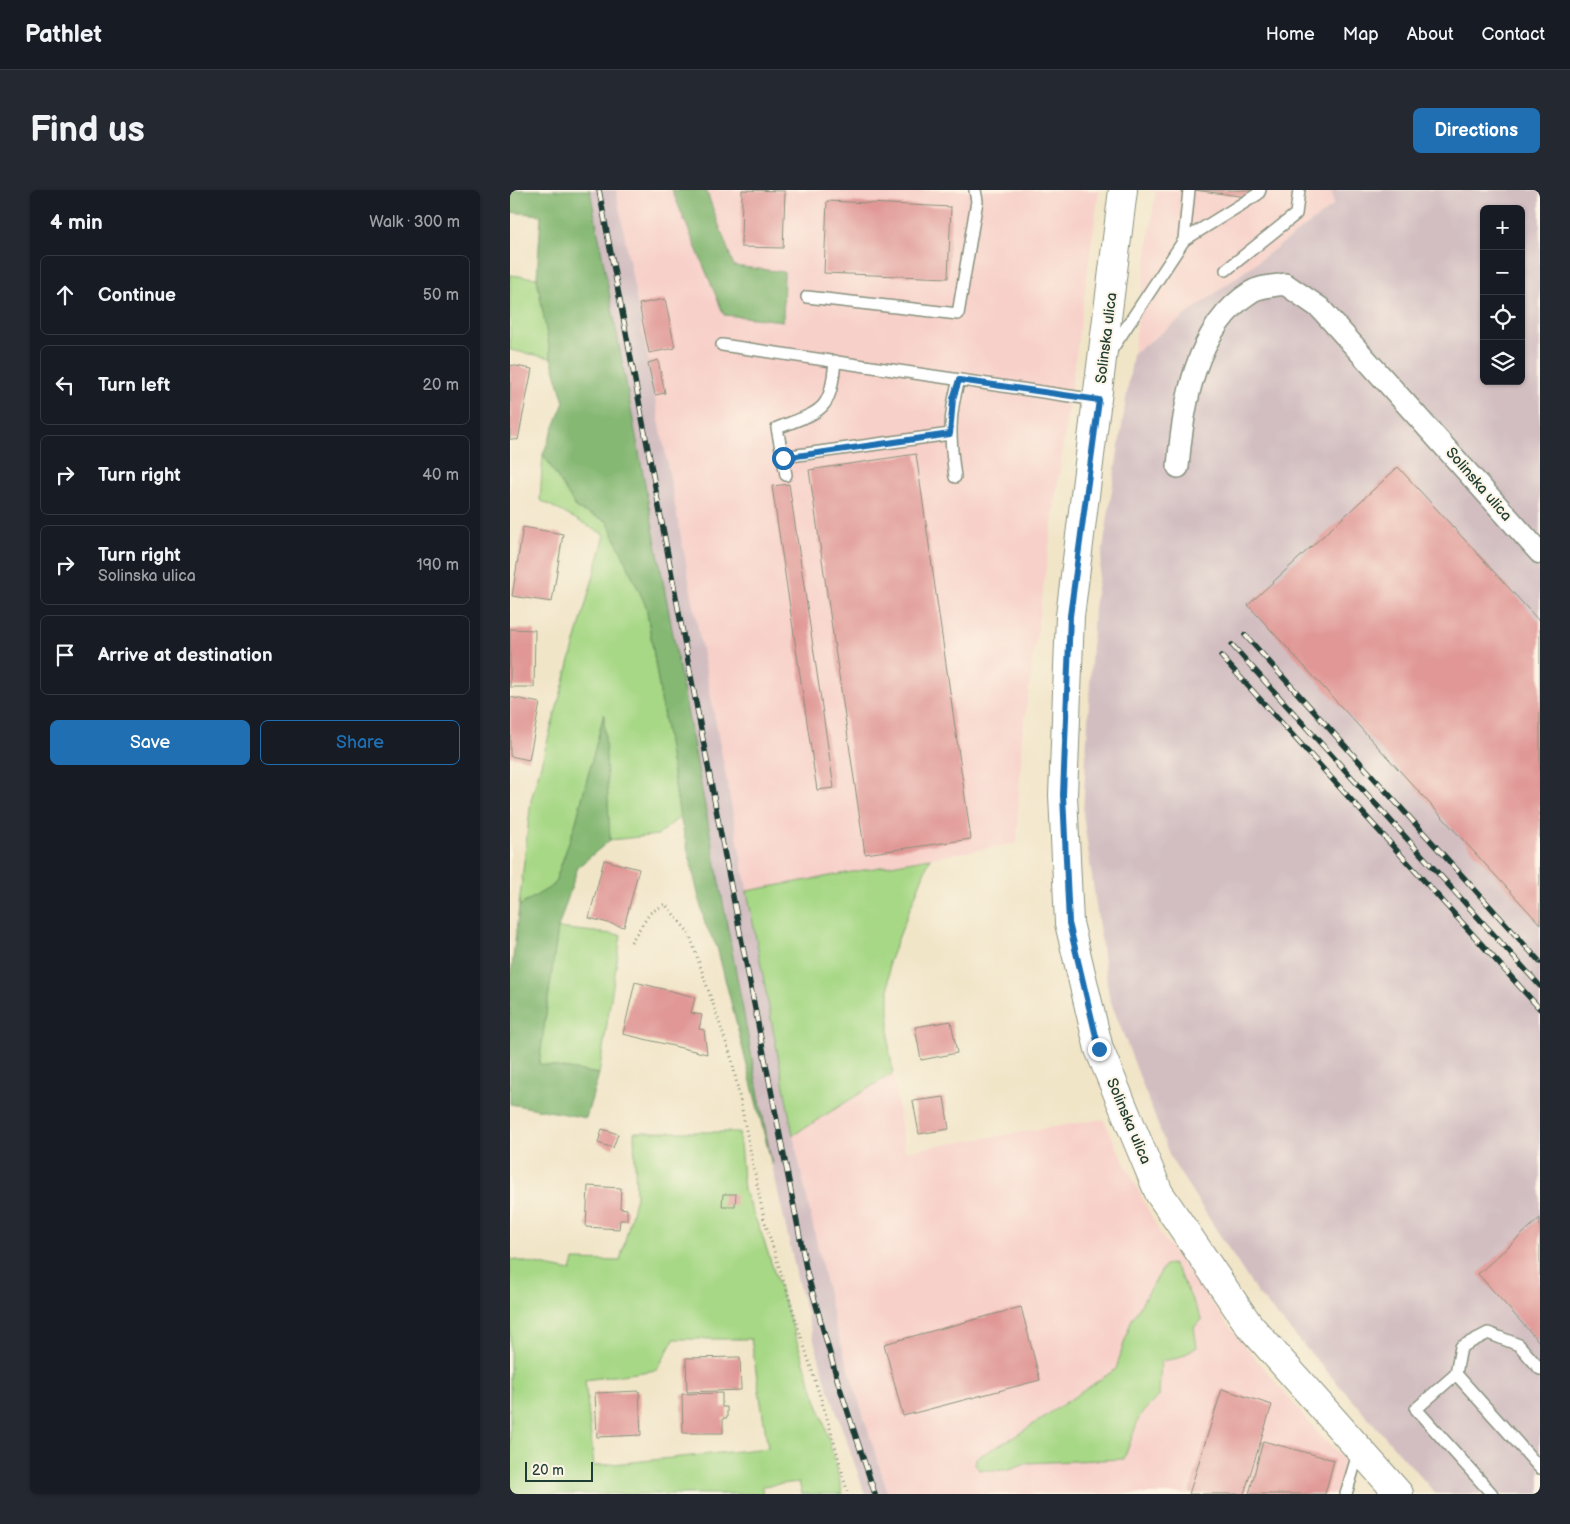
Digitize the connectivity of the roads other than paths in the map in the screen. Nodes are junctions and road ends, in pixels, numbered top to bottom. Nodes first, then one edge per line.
1 (975, 190) edge
2 (1123, 190) edge
3 (1189, 190) edge
4 (1260, 190) edge
5 (1299, 190) edge
6 (1184, 240) junction
7 (1226, 270) dead end
8 (807, 296) dead end
9 (722, 344) dead end
10 (835, 361) junction
11 (1102, 363) junction
12 (959, 380) junction
13 (1099, 400) junction
14 (950, 434) junction
15 (783, 458) junction
16 (1178, 467) dead end
17 (786, 475) dead end
18 (955, 477) dead end
19 (1540, 553) edge
20 (1540, 1369) edge
21 (1456, 1374) junction
22 (1360, 1449) junction
23 (1540, 1468) edge
24 (1346, 1494) edge
25 (1399, 1494) edge
26 (1492, 1494) edge

1 - 8 lane
2 - 11 main road, Solinska ulica
3 - 6 lane
4 - 6 lane
5 - 7 lane
6 - 11 lane
9 - 10 lane
10 - 12 lane
10 - 15 lane
11 - 13 main road, Solinska ulica
12 - 13 lane
12 - 14 lane
13 - 22 main road, Solinska ulica
14 - 15 lane
14 - 18 lane
15 - 17 lane
16 - 19 street, Solinska ulica
20 - 21 lane
21 - 23 lane
21 - 26 lane
22 - 24 lane
22 - 25 main road, Solinska ulica

